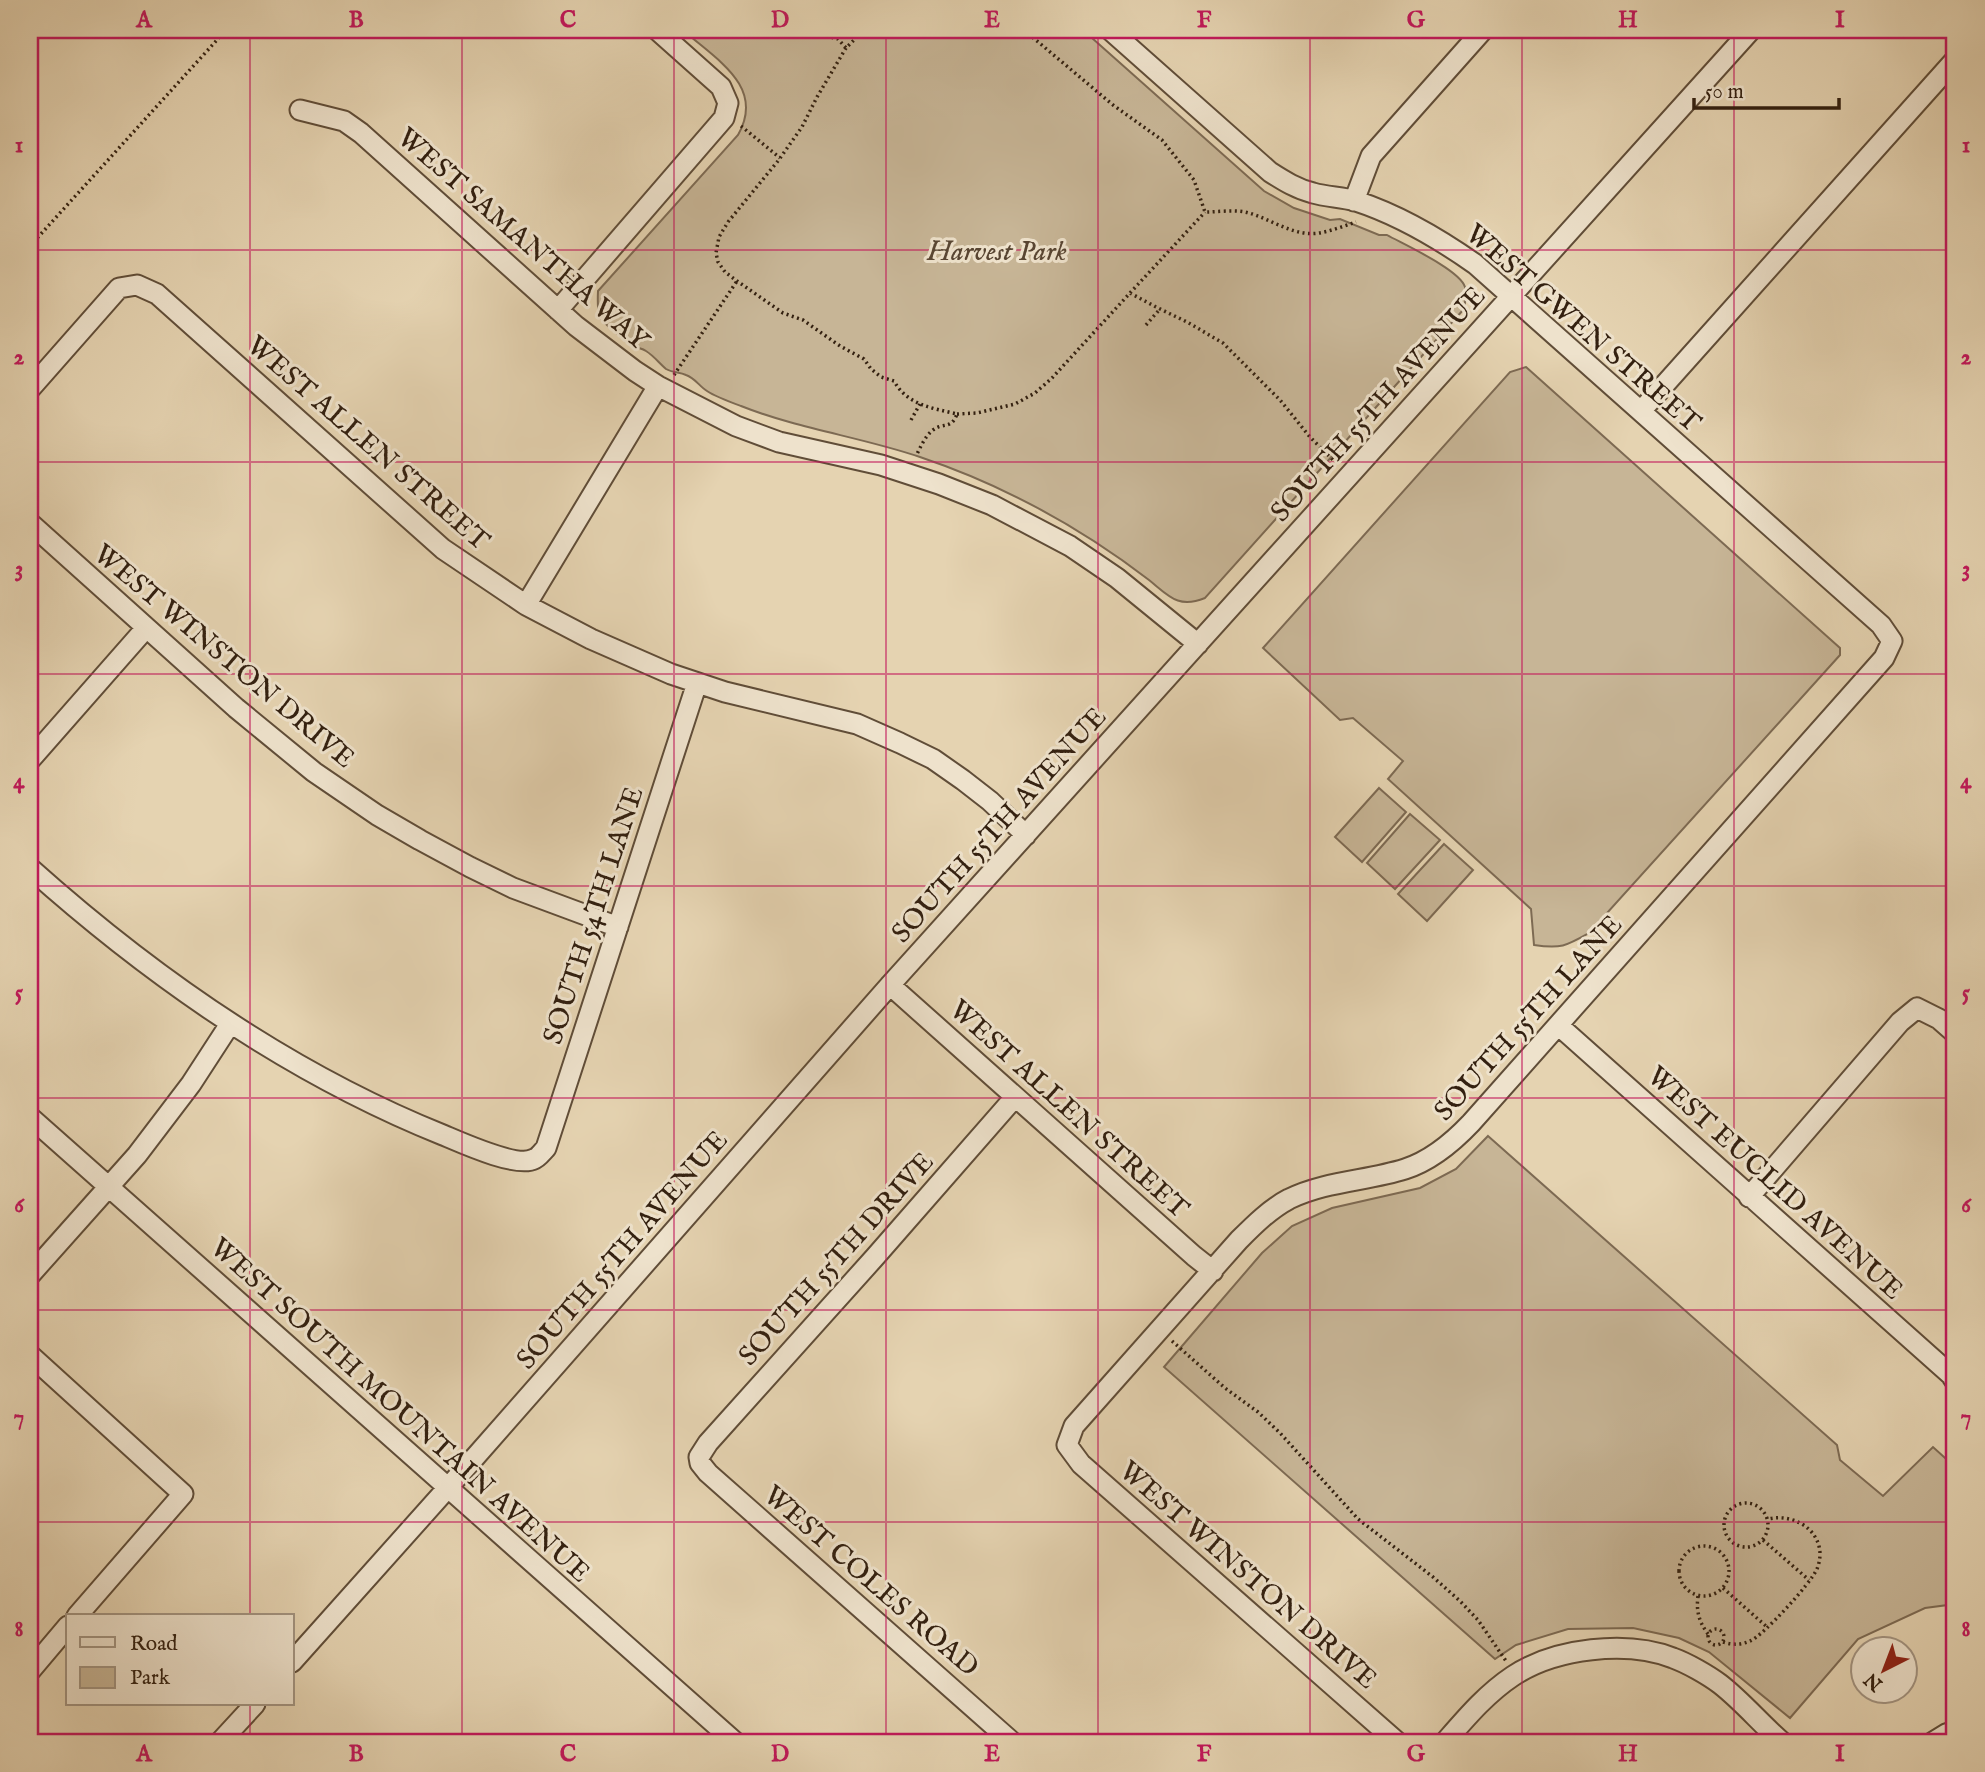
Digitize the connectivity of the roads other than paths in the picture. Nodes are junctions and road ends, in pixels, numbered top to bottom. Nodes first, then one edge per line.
1 (657, 30) edge
2 (1110, 30) edge
3 (1483, 30) edge
4 (1751, 30) edge
5 (1955, 60) edge
6 (300, 110) dead end
7 (1354, 201) junction
8 (1511, 295) junction
9 (558, 310) junction
10 (665, 382) junction
11 (30, 389) edge
12 (1641, 411) junction
13 (30, 523) edge
14 (526, 605) junction
15 (146, 628) junction
16 (1892, 641) joint
17 (1198, 644) junction
18 (697, 683) junction
19 (30, 760) edge
20 (1026, 835) junction
21 (30, 868) edge
22 (618, 927) junction
23 (890, 985) junction
24 (230, 1024) junction
25 (1558, 1025) junction
26 (1955, 1034) edge
27 (1015, 1097) junction
28 (30, 1117) edge
29 (109, 1186) junction
30 (1749, 1196) junction
31 (1213, 1271) junction
32 (30, 1275) edge
33 (30, 1355) edge
34 (1955, 1381) edge
35 (1067, 1445) joint
36 (699, 1457) joint
37 (448, 1488) junction
38 (79, 1614) edge
39 (66, 1628) edge
40 (294, 1660) edge
41 (30, 1671) edge
42 (253, 1706) edge
43 (1955, 1731) edge
44 (220, 1742) edge
45 (735, 1742) edge
46 (1012, 1742) edge
47 (1397, 1742) edge
48 (1445, 1742) edge
49 (1782, 1742) edge
50 (1933, 1742) edge

1 - 9 street
2 - 7 street, WEST GWEN STREET
3 - 7 street
4 - 8 street, SOUTH 55TH AVENUE
5 - 12 street
6 - 9 street, WEST SAMANTHA WAY
7 - 8 street, WEST GWEN STREET
8 - 12 street, WEST GWEN STREET
8 - 17 street, SOUTH 55TH AVENUE
9 - 10 street, WEST SAMANTHA WAY
10 - 14 street
10 - 17 street, WEST SAMANTHA WAY
11 - 14 street, WEST ALLEN STREET
12 - 16 street, WEST GWEN STREET
13 - 15 street, WEST WINSTON DRIVE
14 - 18 street, WEST ALLEN STREET
15 - 19 street
15 - 22 street, WEST WINSTON DRIVE
16 - 25 street, SOUTH 55TH LANE
17 - 20 street, SOUTH 55TH AVENUE
18 - 20 street, WEST ALLEN STREET
18 - 22 street, SOUTH 54TH LANE
20 - 23 street, SOUTH 55TH AVENUE
21 - 24 street
22 - 24 street, SOUTH 54TH LANE
23 - 27 street, WEST ALLEN STREET
23 - 37 street, SOUTH 55TH AVENUE
24 - 29 street
25 - 30 street, WEST EUCLID AVENUE
25 - 31 street, SOUTH 55TH LANE
26 - 30 street
27 - 31 street, WEST ALLEN STREET
27 - 36 street, SOUTH 55TH DRIVE
28 - 29 street, WEST SOUTH MOUNTAIN AVENUE
29 - 32 street
29 - 37 street, WEST SOUTH MOUNTAIN AVENUE
30 - 34 street, WEST EUCLID AVENUE
31 - 35 street, SOUTH 55TH LANE
33 - 38 street
35 - 47 street, WEST WINSTON DRIVE
36 - 46 street, WEST COLES ROAD
37 - 40 street, SOUTH 55TH AVENUE
37 - 45 street, WEST SOUTH MOUNTAIN AVENUE
39 - 41 street
42 - 44 street
43 - 50 street
48 - 49 street

